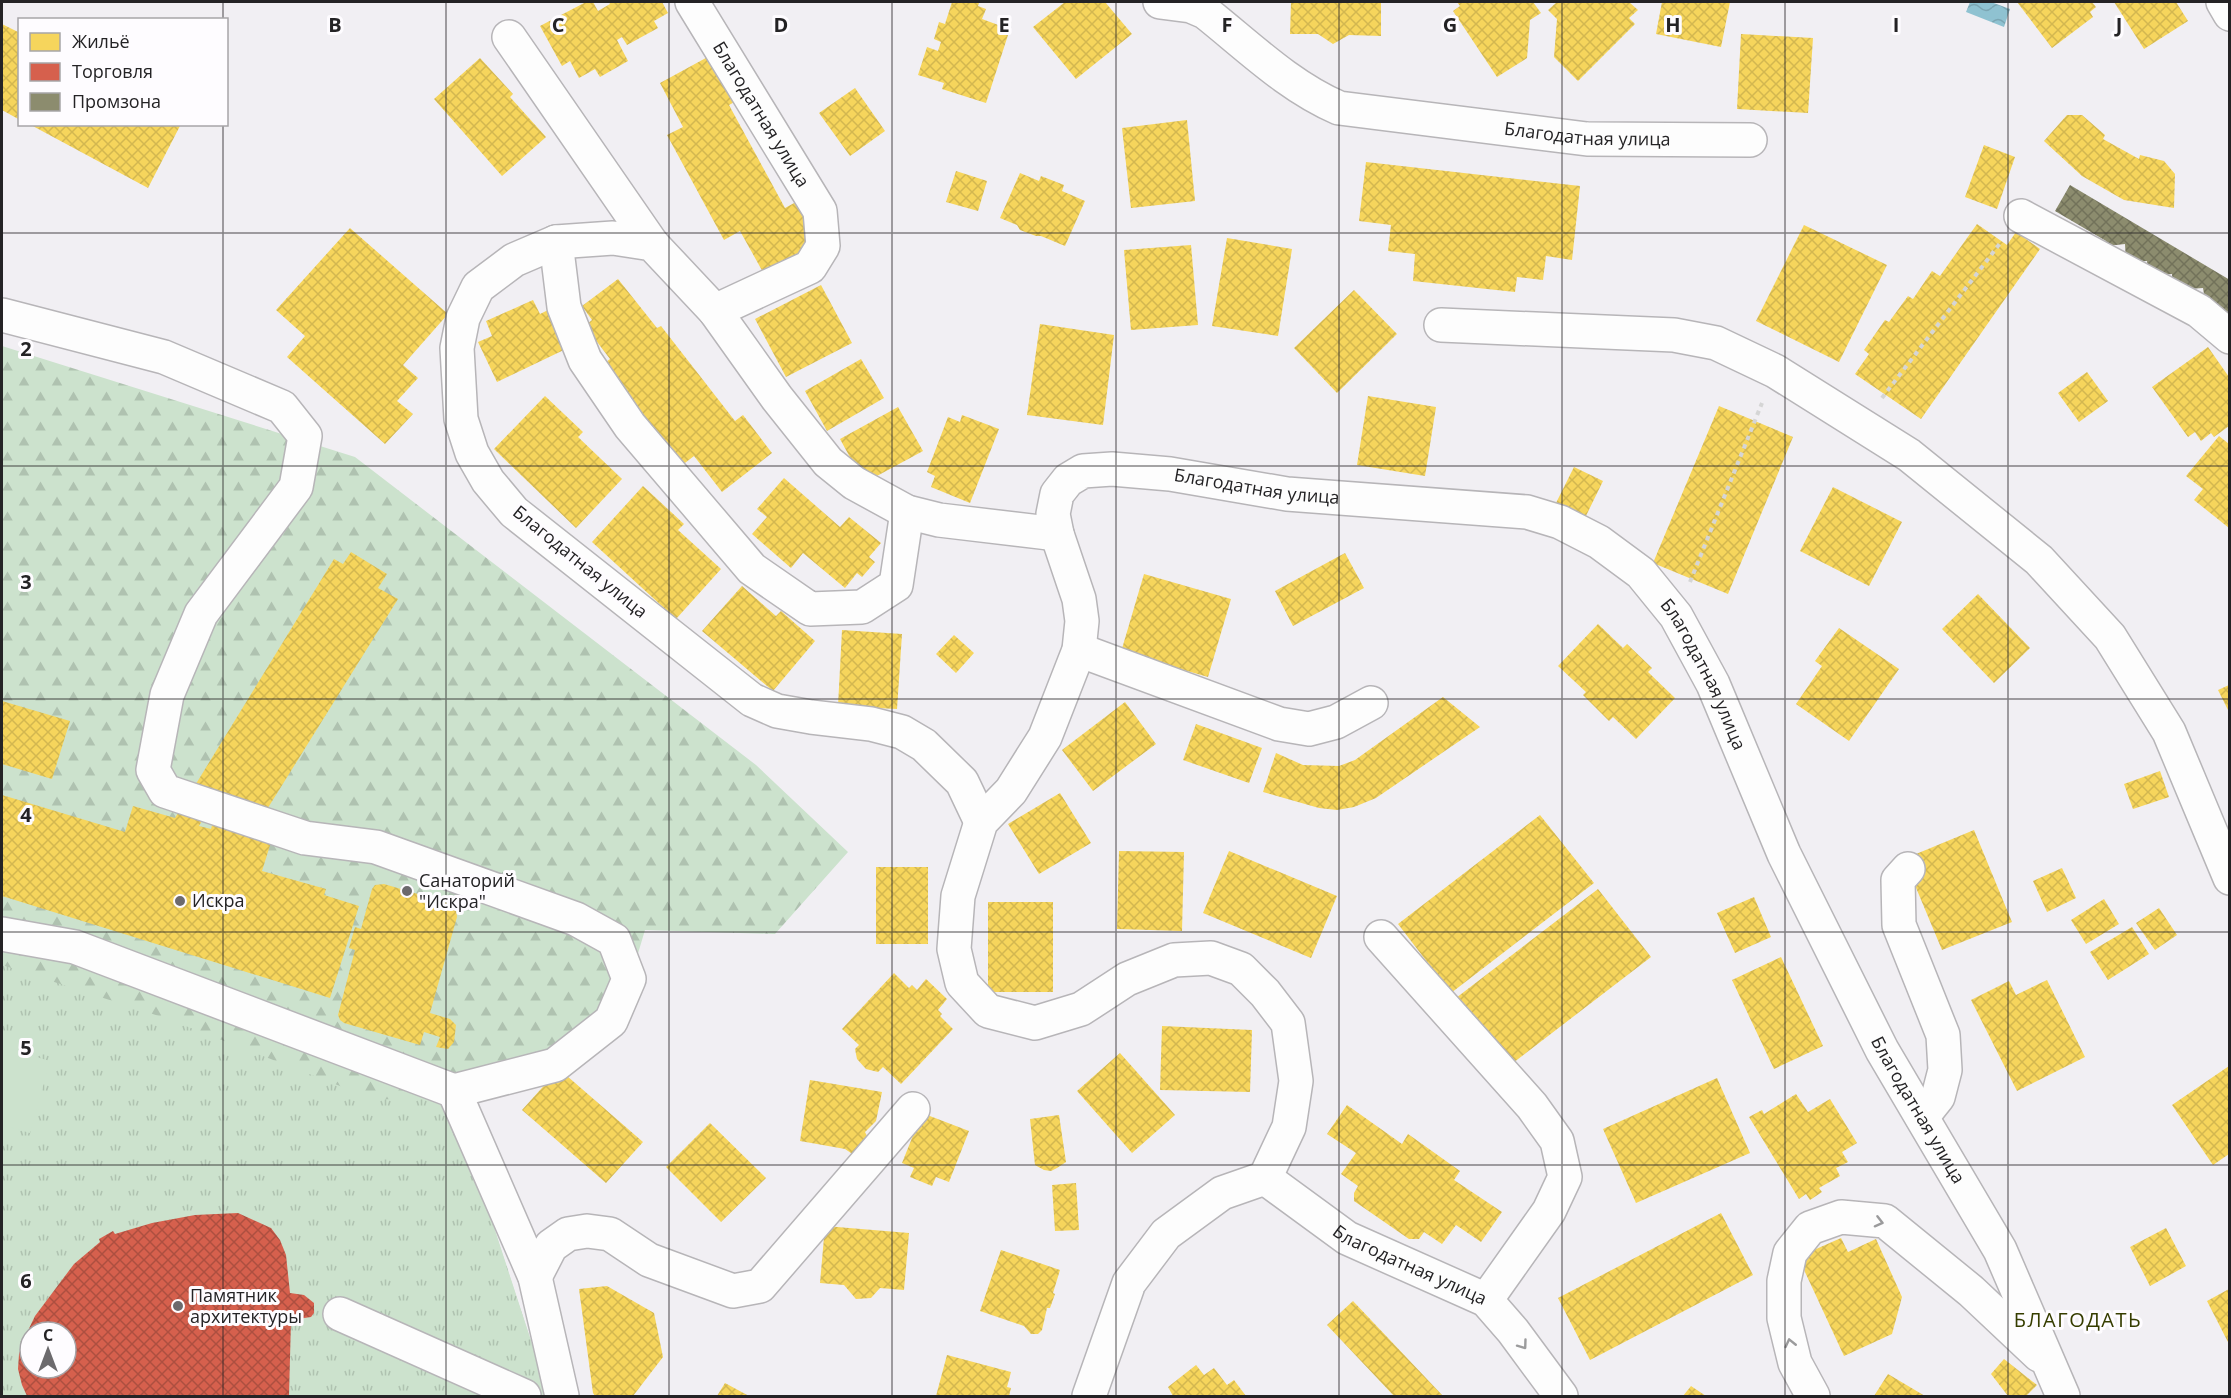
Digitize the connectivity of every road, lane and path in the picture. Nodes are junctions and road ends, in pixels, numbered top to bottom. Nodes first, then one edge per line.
1 (692, 2) edge
2 (1160, 2) edge
3 (2223, 2) edge
4 (2229, 14) edge
5 (509, 37) dead end
6 (1750, 140) dead end
7 (2021, 216) joint
8 (555, 243) junction
9 (652, 244) junction
10 (715, 311) junction
11 (2, 315) edge
12 (1441, 325) dead end
13 (2229, 337) edge
14 (1775, 371) junction
15 (1862, 425) junction
16 (907, 512) junction
17 (1057, 534) junction
18 (1676, 616) junction
19 (1079, 650) junction
20 (1371, 703) dead end
21 (981, 822) junction
22 (1908, 869) dead end
23 (2229, 878) edge
24 (2, 934) edge
25 (1381, 937) dead end
26 (454, 1091) junction
27 (913, 1109) dead end
28 (1922, 1118) junction
29 (1265, 1178) junction
30 (530, 1264) junction
31 (1486, 1300) junction
32 (340, 1314) dead end
33 (2050, 1364) junction
34 (524, 1396) edge
35 (562, 1396) edge
36 (1089, 1396) edge
37 (1561, 1396) edge
38 (1813, 1396) edge
39 (2063, 1396) edge

1 - 10 street, Благодатная улица
2 - 6 street, Благодатная улица
3 - 4 street
5 - 9 street
7 - 13 street
7 - 15 path
8 - 9 street, Благодатная улица
8 - 16 street
8 - 21 street, Благодатная улица
9 - 10 street
10 - 16 street
11 - 26 street
12 - 14 street
14 - 15 street
14 - 18 path
15 - 23 street
16 - 17 street
17 - 18 street, Благодатная улица
17 - 19 street, Благодатная улица
18 - 28 street, Благодатная улица
19 - 20 street
19 - 21 street, Благодатная улица
21 - 29 street, Благодатная улица
22 - 28 street
24 - 26 street
25 - 31 street
26 - 30 street
27 - 30 street
28 - 33 street, Благодатная улица
29 - 31 street, Благодатная улица
29 - 36 street
30 - 35 street
31 -> 37 street, Благодатная улица
32 - 34 street
38 -> 33 street, Благодатная улица
33 - 39 street, Благодатная улица

